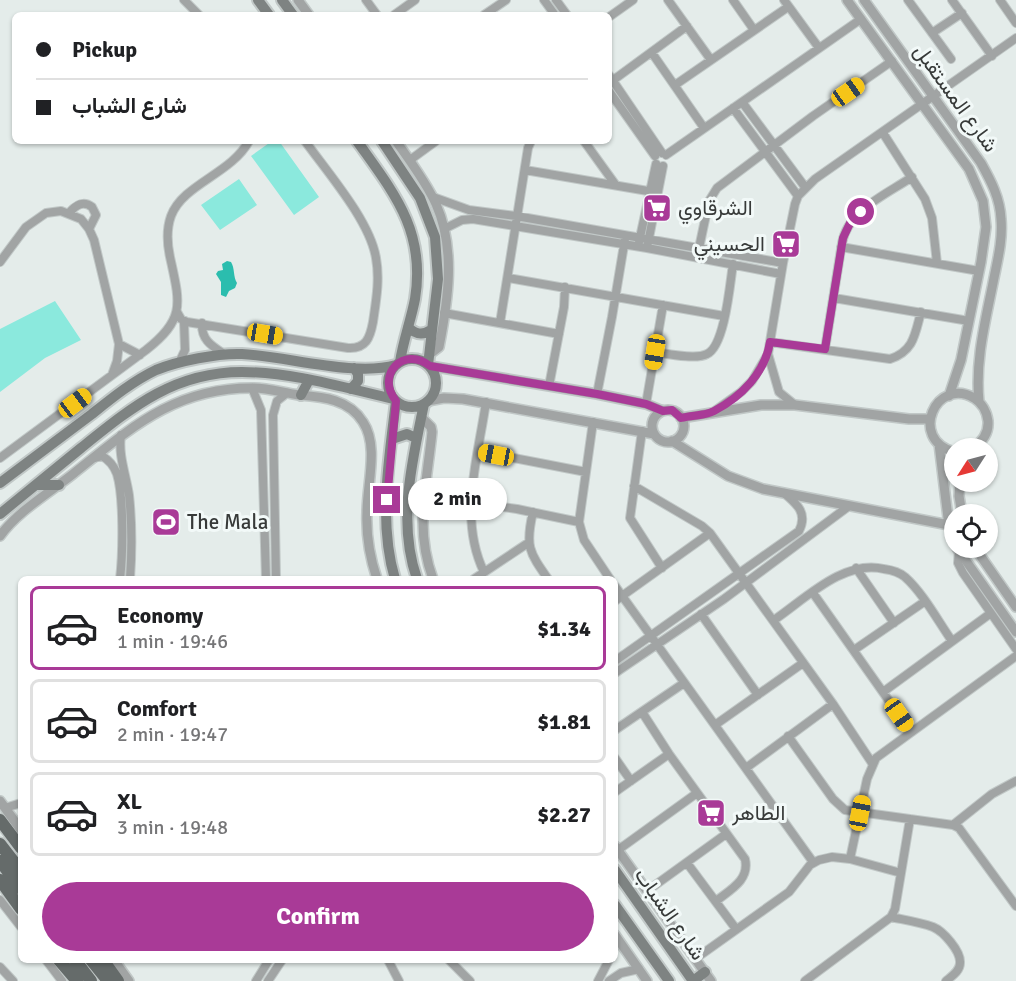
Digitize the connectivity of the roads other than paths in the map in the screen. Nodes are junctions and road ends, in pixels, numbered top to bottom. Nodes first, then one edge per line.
1 (184, 0) edge
2 (415, 0) edge
3 (506, 0) edge
4 (633, 0) edge
5 (668, 0) edge
6 (733, 0) edge
7 (847, 0) edge
8 (864, 0) edge
9 (952, 0) edge
10 (1000, 0) edge
11 (910, 1) edge
12 (786, 3) edge
13 (196, 12) edge
14 (398, 12) edge
15 (488, 12) edge
16 (962, 13) junction
17 (612, 15) edge
18 (861, 19) junction
19 (1016, 23) edge
20 (687, 26) junction
21 (754, 30) junction
22 (932, 33) junction
23 (1016, 38) edge
24 (819, 48) junction
25 (652, 53) junction
26 (992, 56) junction
27 (951, 59) dead end
28 (711, 60) junction
29 (892, 62) junction
30 (612, 77) edge
31 (612, 80) edge
32 (675, 85) junction
33 (612, 95) edge
34 (933, 97) junction
35 (742, 102) junction
36 (922, 104) junction
37 (733, 108) junction
38 (704, 128) junction
39 (883, 133) junction
40 (246, 144) edge
41 (307, 144) edge
42 (359, 144) edge
43 (384, 144) edge
44 (398, 144) edge
45 (432, 144) edge
46 (530, 144) edge
47 (586, 144) edge
48 (774, 146) junction
49 (766, 152) junction
50 (660, 159) junction
51 (410, 160) junction
52 (525, 170) junction
53 (404, 172) junction
54 (912, 177) junction
55 (387, 183) junction
56 (615, 184) junction
57 (805, 187) junction
58 (648, 191) junction
59 (798, 196) junction
60 (433, 197) junction
61 (69, 213) junction
62 (516, 216) junction
63 (515, 225) junction
64 (89, 229) junction
65 (444, 229) junction
66 (639, 237) junction
67 (625, 240) junction
68 (648, 243) junction
69 (638, 246) junction
70 (841, 247) junction
71 (699, 248) junction
72 (0, 262) edge
73 (783, 263) junction
74 (937, 263) junction
75 (733, 264) junction
76 (979, 271) junction
77 (781, 274) junction
78 (508, 279) junction
79 (565, 287) junction
80 (616, 297) junction
81 (834, 298) junction
82 (663, 305) junction
83 (177, 312) junction
84 (921, 312) junction
85 (444, 313) junction
86 (724, 316) junction
87 (969, 321) junction
88 (184, 322) junction
89 (202, 323) junction
90 (500, 323) junction
91 (408, 327) junction
92 (431, 330) junction
93 (559, 334) junction
94 (770, 342) junction
95 (119, 344) junction
96 (825, 349) junction
97 (655, 352) junction
98 (224, 354) junction
99 (768, 354) junction
100 (140, 355) junction
101 (429, 362) junction
102 (179, 363) junction
103 (398, 363) junction
104 (354, 368) junction
105 (112, 376) junction
106 (309, 380) junction
107 (549, 386) junction
108 (252, 388) junction
109 (351, 390) junction
110 (286, 393) junction
111 (597, 394) junction
112 (301, 395) junction
113 (949, 396) junction
114 (395, 400) junction
115 (486, 402) junction
116 (979, 402) junction
117 (426, 403) junction
118 (646, 404) junction
119 (795, 405) junction
120 (663, 411) junction
121 (273, 412) junction
122 (712, 412) junction
123 (261, 416) junction
124 (421, 417) junction
125 (681, 418) junction
126 (930, 419) junction
127 (593, 422) junction
128 (642, 431) junction
129 (654, 434) junction
130 (121, 435) junction
131 (392, 438) junction
132 (416, 438) junction
133 (983, 438) edge
134 (672, 441) junction
135 (939, 444) junction
136 (944, 447) edge
137 (478, 451) junction
138 (0, 458) edge
139 (93, 458) junction
140 (122, 461) junction
141 (112, 464) junction
142 (586, 472) junction
143 (0, 483) edge
144 (36, 485) junction
145 (59, 485) junction
146 (634, 486) junction
147 (784, 494) junction
148 (424, 496) junction
149 (470, 502) junction
150 (949, 504) edge
151 (849, 506) junction
152 (533, 512) junction
153 (0, 514) edge
154 (579, 522) junction
155 (944, 524) edge
156 (710, 533) junction
157 (0, 536) edge
158 (528, 543) junction
159 (958, 558) edge
160 (964, 558) edge
161 (982, 558) edge
162 (662, 568) junction
163 (856, 568) junction
164 (484, 572) junction
165 (740, 574) junction
166 (120, 576) edge
167 (130, 576) edge
168 (266, 576) edge
169 (276, 576) edge
170 (376, 576) edge
171 (394, 576) edge
172 (416, 576) edge
173 (432, 576) edge
174 (478, 576) edge
175 (546, 576) edge
176 (608, 576) edge
177 (746, 581) junction
178 (813, 593) junction
179 (619, 599) edge
180 (924, 602) junction
181 (1016, 607) edge
182 (990, 613) junction
183 (701, 614) junction
184 (774, 620) junction
185 (894, 623) junction
186 (1016, 632) edge
187 (651, 635) junction
188 (952, 641) junction
189 (657, 644) junction
190 (1016, 648) edge
191 (854, 650) junction
192 (1016, 656) edge
193 (618, 659) edge
194 (803, 663) junction
195 (618, 671) edge
196 (684, 683) junction
197 (883, 692) junction
198 (758, 695) junction
199 (832, 704) junction
200 (642, 712) junction
201 (715, 725) junction
202 (618, 728) edge
203 (911, 732) junction
204 (788, 736) junction
205 (669, 754) junction
206 (618, 762) edge
207 (872, 763) junction
208 (746, 768) junction
209 (631, 781) junction
210 (1016, 781) edge
211 (618, 790) edge
212 (697, 793) junction
213 (18, 803) edge
214 (2, 804) edge
215 (860, 813) junction
216 (910, 819) junction
217 (0, 820) edge
218 (954, 825) junction
219 (18, 826) edge
220 (726, 834) junction
221 (0, 844) edge
222 (18, 844) edge
223 (618, 847) edge
224 (618, 851) edge
225 (850, 859) junction
226 (0, 861) edge
227 (687, 862) junction
228 (813, 862) junction
229 (18, 867) edge
230 (901, 873) junction
231 (618, 874) edge
232 (0, 880) edge
233 (18, 885) edge
234 (647, 891) junction
235 (0, 900) edge
236 (716, 901) junction
237 (18, 905) edge
238 (1016, 906) edge
239 (618, 909) edge
240 (891, 917) junction
241 (18, 923) edge
242 (736, 929) junction
243 (618, 939) edge
244 (695, 959) junction
245 (48, 963) edge
246 (62, 963) edge
247 (77, 963) edge
248 (93, 963) edge
249 (105, 963) edge
250 (116, 963) edge
251 (267, 963) edge
252 (280, 963) edge
253 (390, 963) edge
254 (452, 963) edge
255 (608, 963) edge
256 (0, 967) edge
257 (639, 969) junction
258 (708, 977) edge
259 (258, 978) edge
260 (604, 980) edge
261 (13, 981) edge
262 (62, 981) edge
263 (77, 981) edge
264 (91, 981) edge
265 (108, 981) edge
266 (118, 981) edge
267 (129, 981) edge
268 (268, 981) edge
269 (399, 981) edge
270 (470, 981) edge
271 (647, 981) edge
272 (669, 981) edge
273 (693, 981) edge
274 (805, 981) edge
275 (946, 981) edge

1 - 13 street
2 - 14 street
3 - 15 street
4 - 17 street
5 - 20 street
6 - 21 street
7 - 18 street, شارع المستقبل
8 - 34 street, شارع المستقبل
9 - 16 street
10 - 19 street
11 - 22 street
12 - 21 street
12 - 24 street
16 - 22 street
16 - 26 street
18 - 24 street
18 - 29 street, شارع المستقبل
20 - 25 street
20 - 28 street
21 - 28 street
22 - 27 street
23 - 26 street
24 - 35 street
25 - 30 street
25 - 32 street
26 - 34 street
28 - 32 street
29 - 36 street, شارع المستقبل
29 - 48 street
31 - 50 street
32 - 38 street
33 - 50 street
34 - 36 street
34 - 116 street, شارع المستقبل
35 - 37 street
35 - 48 street
36 - 39 street
36 - 76 street, شارع المستقبل
37 - 38 street
37 - 49 street
38 - 50 street
39 - 54 street
39 - 57 street
40 - 83 street
41 - 89 street
42 - 55 main road
43 - 53 main road
44 - 51 street
45 - 51 street
46 - 52 street
47 - 56 street
48 - 49 street
48 - 57 street
49 - 59 street
49 - 71 street
50 - 58 street
50 - 68 street
51 - 60 street
52 - 56 street
52 - 62 street
53 - 55 main road
53 - 92 main road
54 - 70 street
54 - 74 street
55 - 91 main road
56 - 58 street
57 - 59 street
58 - 66 street
59 - 73 street
60 - 62 street
60 - 65 street
61 - 64 street
61 - 64 street
61 - 72 street
62 - 63 street
62 - 67 street
63 - 65 street
63 - 67 street
63 - 78 street
64 - 95 street
65 - 85 street
66 - 67 street
66 - 68 street
66 - 69 street
67 - 69 street
67 - 80 street
68 - 69 street
68 - 71 street
68 - 75 street
70 - 74 street
70 - 81 street
71 - 73 street
73 - 77 street
74 - 76 street
75 - 77 street
75 - 86 street
76 - 87 street, شارع المستقبل
77 - 94 street
78 - 79 street
78 - 90 street
79 - 80 street
79 - 93 street
80 - 82 street
80 - 111 street
81 - 84 street
81 - 96 street
82 - 86 street
82 - 97 street
83 - 88 street
83 - 100 street
84 - 87 street
84 - 96 street
85 - 90 street
85 - 101 street
86 - 97 street
87 - 113 street, شارع المستقبل
88 - 89 street
88 - 102 street
89 - 98 street
90 - 93 street
91 - 92 main road
91 - 103 main road
92 - 101 main road
93 - 107 street
94 - 96 street
94 - 99 street
95 - 100 street
95 - 105 street
97 - 118 street
98 - 102 main road
98 - 104 main road
99 - 119 street
99 - 122 street
100 - 105 street
101 - 103 main road
101 - 107 street
101 - 117 main road
102 - 143 main road
103 - 104 main road
103 - 114 main road
104 - 109 main road
105 - 138 street
106 - 109 main road
106 - 112 main road
106 - 144 main road
107 - 111 street
108 - 110 street
108 - 123 street
108 - 130 street
109 - 114 main road
110 - 112 street
110 - 121 street
111 - 118 street
112 - 170 street
113 - 116 street
113 - 126 street
114 - 117 main road
114 - 131 main road
115 - 117 street
115 - 127 street
115 - 137 street
116 - 133 street, شارع المستقبل
117 - 124 main road
118 - 120 street
119 - 122 street
119 - 126 street
120 - 125 street
120 - 129 street
121 - 123 street
121 - 169 street
122 - 125 street
123 - 168 street
124 - 132 main road
124 - 148 street
125 - 134 street
126 - 135 street
127 - 128 street
127 - 142 street
128 - 129 street
128 - 146 street
129 - 134 street
130 - 139 street
130 - 140 street
131 - 132 main road
131 - 171 main road
132 - 172 main road
134 - 147 street
135 - 136 street
135 - 150 street
137 - 142 street
137 - 149 street
139 - 141 street
139 - 145 street
140 - 141 street
140 - 167 street
141 - 166 street
142 - 154 street
144 - 145 main road
144 - 153 main road
145 - 157 street
146 - 156 street
146 - 162 street
147 - 151 street
147 - 165 street
148 - 149 street
148 - 173 street
149 - 152 street
149 - 164 street
151 - 155 street
151 - 177 street
152 - 154 street
152 - 158 street
154 - 176 street
156 - 162 street
156 - 165 street
158 - 164 street
158 - 175 street
159 - 182 street
160 - 186 street
161 - 181 street
162 - 179 street
163 - 178 street
163 - 180 street
163 - 185 street
164 - 174 street
165 - 177 street
165 - 187 street
177 - 183 street
177 - 184 street
178 - 184 street
178 - 191 street
179 - 187 street
180 - 185 street
180 - 188 street
182 - 188 street
182 - 190 street
183 - 189 street
183 - 198 street
184 - 194 street
185 - 191 street
187 - 189 street
187 - 193 street
188 - 197 street
189 - 195 street
189 - 196 street
191 - 197 street
192 - 203 street
194 - 198 street
194 - 199 street
196 - 200 street
196 - 201 street
197 - 203 street
198 - 201 street
199 - 204 street
199 - 207 street
200 - 202 street
200 - 205 street
201 - 208 street
203 - 207 street
204 - 208 street
204 - 215 street
205 - 209 street
205 - 212 street
206 - 209 street
207 - 215 street
208 - 228 street
209 - 211 street
210 - 218 street
212 - 220 street
212 - 223 street
213 - 214 street
214 - 219 street
215 - 216 street
215 - 225 street
216 - 218 street
216 - 230 street
217 - 222 main road
218 - 238 street
220 - 227 street
220 - 236 street
221 - 229 main road
224 - 234 street
225 - 228 street
225 - 230 street
226 - 233 main road
227 - 234 street
227 - 236 street
228 - 242 street
230 - 240 street
231 - 273 main road, شارع الشباب
232 - 237 main road
234 - 244 street
235 - 241 street
236 - 242 street
239 - 272 main road, شارع الشباب
240 - 274 street
240 - 275 street
242 - 244 street
243 - 257 street
244 - 258 street
245 - 262 street
246 - 263 main road
247 - 264 main road
248 - 265 main road
249 - 266 main road
250 - 267 street
251 - 259 street
252 - 268 street
253 - 269 street
254 - 270 street
255 - 260 street
256 - 261 street
257 - 260 street
257 - 271 street
258 - 273 main road
259 - 268 street

